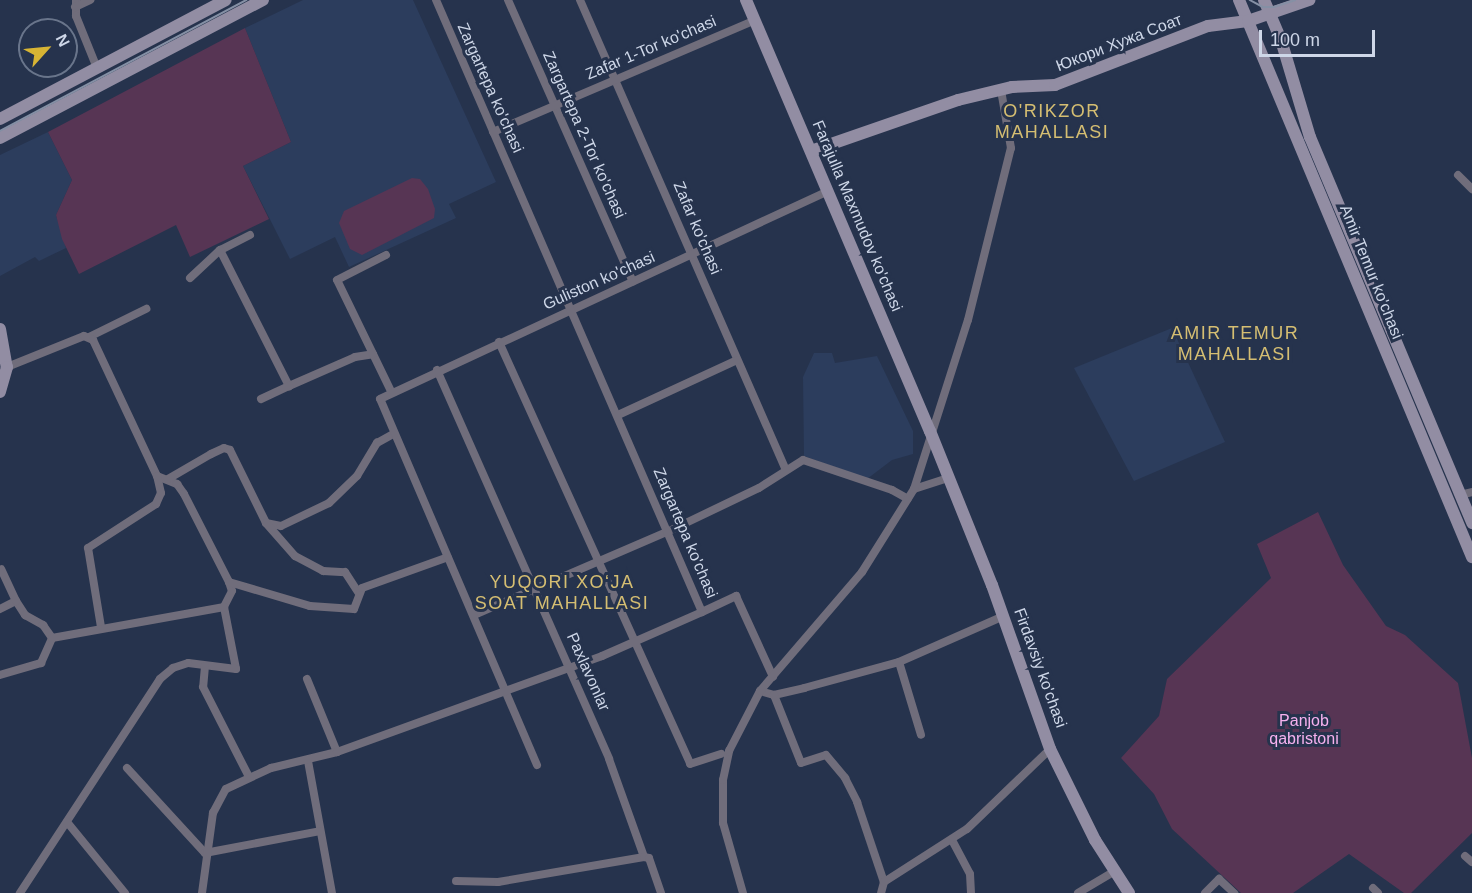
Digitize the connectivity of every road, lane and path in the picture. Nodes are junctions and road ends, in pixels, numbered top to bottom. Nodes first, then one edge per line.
1 (90, 0) edge
2 (263, 0) edge
3 (435, 0) edge
4 (508, 0) edge
5 (580, 0) edge
6 (746, 0) edge
7 (1239, 0) edge
8 (1264, 0) edge
9 (1280, 0) edge
10 (1309, 0) edge
11 (217, 2) edge
12 (76, 4) edge
13 (1270, 12) junction
14 (223, 19) junction
15 (755, 20) junction
16 (1248, 21) junction
17 (97, 68) junction
18 (616, 80) junction
19 (1001, 90) junction
20 (552, 105) junction
21 (0, 119) edge
22 (493, 132) junction
23 (0, 138) edge
24 (812, 151) junction
25 (1458, 175) dead end
26 (1472, 189) edge
27 (828, 191) junction
28 (250, 234) dead end
29 (220, 250) junction
30 (386, 255) dead end
31 (692, 255) junction
32 (190, 278) dead end
33 (633, 282) junction
34 (146, 309) dead end
35 (572, 310) junction
36 (0, 329) edge
37 (89, 336) junction
38 (499, 342) junction
39 (373, 354) junction
40 (736, 360) junction
41 (7, 367) junction
42 (437, 370) junction
43 (289, 386) junction
44 (392, 391) junction
45 (0, 392) edge
46 (261, 399) dead end
47 (618, 415) junction
48 (930, 431) junction
49 (393, 434) junction
50 (934, 447) joint
51 (785, 468) junction
52 (157, 476) junction
53 (947, 478) junction
54 (168, 479) junction
55 (914, 489) junction
56 (1466, 493) edge
57 (908, 499) junction
58 (266, 523) junction
59 (1472, 524) edge
60 (667, 531) junction
61 (448, 557) junction
62 (1472, 557) edge
63 (596, 562) junction
64 (1, 569) edge
65 (229, 582) junction
66 (534, 588) junction
67 (358, 592) junction
68 (16, 600) junction
69 (224, 607) junction
70 (0, 609) edge
71 (702, 612) junction
72 (474, 615) junction
73 (1004, 616) junction
74 (101, 627) junction
75 (52, 639) junction
76 (633, 644) junction
77 (899, 662) junction
78 (205, 666) junction
79 (570, 667) junction
80 (0, 675) edge
81 (773, 677) junction
82 (307, 679) dead end
83 (504, 689) junction
84 (760, 692) junction
85 (774, 695) junction
86 (921, 735) dead end
87 (1050, 748) junction
88 (337, 752) junction
89 (721, 754) dead end
90 (308, 761) junction
91 (537, 765) dead end
92 (128, 768) dead end
93 (249, 777) junction
94 (67, 822) junction
95 (320, 831) junction
96 (952, 840) junction
97 (205, 854) junction
98 (644, 857) junction
99 (1116, 871) junction
100 (456, 881) dead end
101 (884, 882) junction
102 (24, 891) edge
103 (124, 893) edge
104 (202, 893) edge
105 (332, 893) edge
106 (661, 893) edge
107 (743, 893) edge
108 (881, 893) edge
109 (971, 893) edge
110 (1078, 893) edge
111 (1129, 893) edge
112 (1205, 893) edge
113 (1234, 893) edge

1 - 12 street
2 - 14 main road
3 - 22 street, Zargartepa ko'chasi
4 - 20 street, Zargartepa 2-Tor ko'chasi
5 - 18 street, Zafar ko'chasi
6 - 15 main road, Farajulla Maxmudov ko'chasi
7 - 16 main road, Amir Temur ko'chasi
8 - 13 main road, Amir Temur ko'chasi
9 - 13 main road
10 - 13 main road, Юкори Хужа Соат
11 - 14 main road
11 - 17 main road
12 - 17 street
13 - 16 main road, Юкори Хужа Соат
13 - 56 main road, Amir Temur ko'chasi
14 - 23 main road
15 - 18 street, Zafar 1-Tor ko'chasi
15 - 24 main road, Farajulla Maxmudov ko'chasi
16 - 19 main road, Юкори Хужа Соат
16 - 62 main road, Amir Temur ko'chasi
17 - 21 main road
18 - 20 street, Zafar 1-Tor ko'chasi
18 - 31 street, Zafar ko'chasi
19 - 24 main road, Юкори Хужа Соат
19 - 48 street
20 - 22 street, Zafar 1-Tor ko'chasi
20 - 33 street, Zargartepa 2-Tor ko'chasi
22 - 35 street, Zargartepa ko'chasi
24 - 27 main road, Farajulla Maxmudov ko'chasi
25 - 26 street
27 - 31 street, Guliston ko'chasi
27 - 48 main road, Farajulla Maxmudov ko'chasi
28 - 29 street
29 - 32 street
29 - 43 street
30 - 39 street
31 - 33 street, Guliston ko'chasi
31 - 40 street, Zafar ko'chasi
33 - 35 street, Guliston ko'chasi
34 - 37 street
35 - 38 street, Guliston ko'chasi
35 - 47 street, Zargartepa ko'chasi
36 - 41 main road
37 - 41 street
37 - 52 street
38 - 42 street, Guliston ko'chasi
38 - 63 street
39 - 43 street
39 - 44 street
40 - 47 street
40 - 51 street, Zafar ko'chasi
41 - 45 main road
42 - 44 street, Guliston ko'chasi
42 - 66 street, Paxlavonlar
43 - 46 street
44 - 49 street, Guliston ko'chasi
47 - 60 street, Zargartepa ko'chasi
48 - 50 main road, Farajulla Maxmudov ko'chasi
48 - 55 street
49 - 58 street
49 - 61 street
50 - 53 main road, Firdavsiy ko'chasi
51 - 57 street
51 - 60 street
52 - 54 street
52 - 74 street
53 - 55 street
53 - 73 main road, Firdavsiy ko'chasi
54 - 58 street
54 - 65 street
55 - 57 street
56 - 59 main road, Amir Temur ko'chasi
57 - 81 street
58 - 67 street
60 - 63 street
60 - 71 street, Zargartepa ko'chasi
61 - 67 street
61 - 72 street
63 - 66 street
63 - 76 street
64 - 68 street
65 - 67 street
65 - 69 street
66 - 72 street
66 - 79 street, Paxlavonlar
68 - 70 street
68 - 75 street
69 - 74 street
69 - 78 street
71 - 76 street, Zargartepa ko'chasi
71 - 81 street
72 - 83 street
73 - 77 street
73 - 87 main road, Firdavsiy ko'chasi
74 - 75 street
75 - 80 street
76 - 79 street, Zargartepa ko'chasi
76 - 89 street
77 - 85 street
77 - 86 street
78 - 93 street
78 - 94 street
79 - 83 street, Zargartepa ko'chasi
79 - 98 street, Paxlavonlar
81 - 84 street
82 - 88 street
83 - 88 street, Zargartepa ko'chasi
83 - 91 street
84 - 85 street
84 - 107 street
85 - 101 street
87 - 96 street
87 - 99 main road, Firdavsiy ko'chasi
88 - 90 street, Zargartepa ko'chasi
90 - 93 street, Zargartepa ko'chasi
90 - 95 street
92 - 97 street
93 - 97 street, Zargartepa ko'chasi
94 - 102 street
94 - 103 street
95 - 97 street
95 - 105 street
96 - 101 street
96 - 109 street
97 - 104 street
98 - 100 street
98 - 106 street, Paxlavonlar
99 - 110 street
99 - 111 main road, Firdavsiy ko'chasi
101 - 108 street
112 - 113 street

